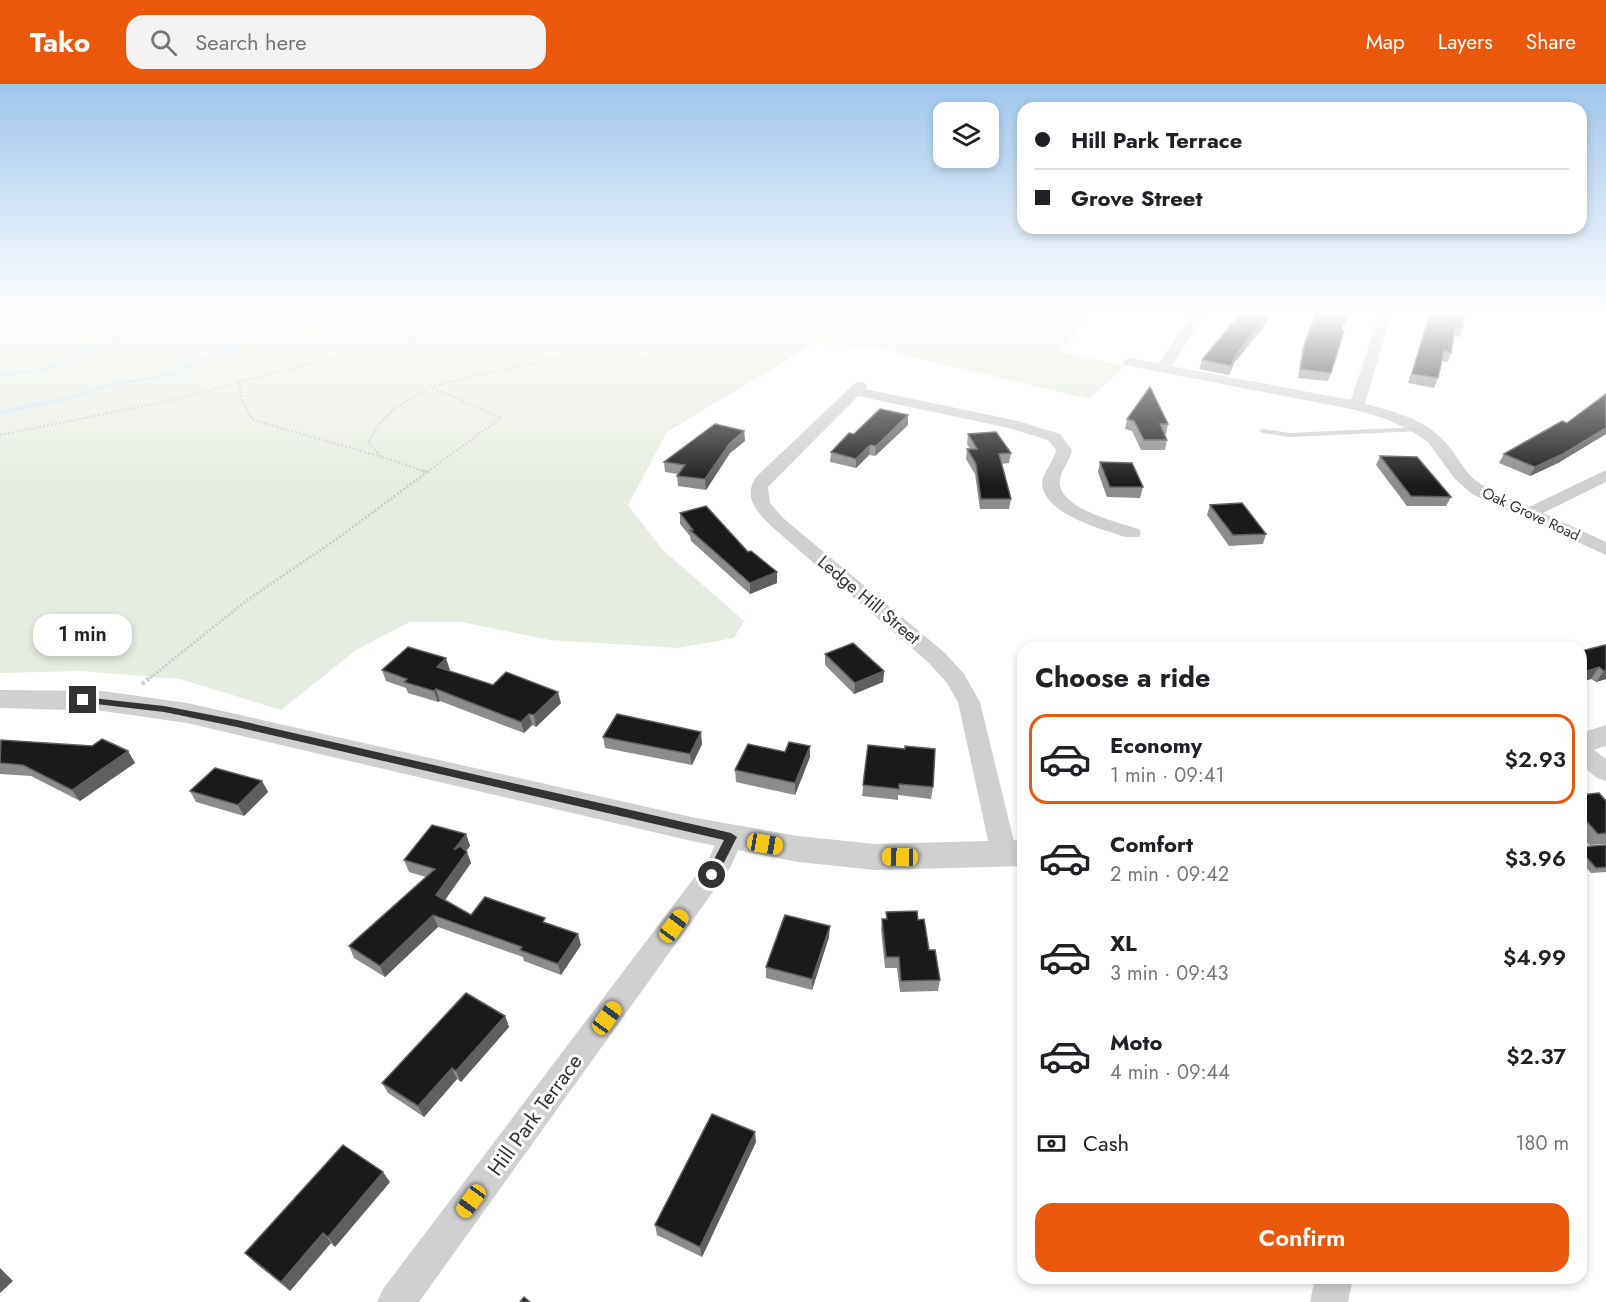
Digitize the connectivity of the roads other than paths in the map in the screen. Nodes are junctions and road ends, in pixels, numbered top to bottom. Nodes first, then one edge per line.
1 (1172, 371) edge
2 (1368, 371) edge
3 (1357, 406) junction
4 (1419, 429) junction
5 (1263, 431) dead end
6 (1606, 474) edge
7 (1528, 514) junction
8 (1132, 532) dead end
9 (1606, 549) edge
10 (0, 699) edge
11 (1606, 735) edge
12 (1587, 742) edge
13 (1587, 757) edge
14 (1606, 772) edge
15 (731, 837) junction
16 (1014, 854) edge
17 (1333, 1284) edge
18 (396, 1302) edge
19 (1329, 1302) edge

1 - 3 street, Oak Grove Road
2 - 3 street
3 - 4 street, Oak Grove Road
4 - 5 lane
4 - 7 street, Oak Grove Road
6 - 7 street
7 - 9 street, Oak Grove Road
8 - 16 street, Ledge Hill Street
10 - 15 street
11 - 12 street
13 - 14 street
15 - 16 street
15 - 18 street, Hill Park Terrace
17 - 19 street

